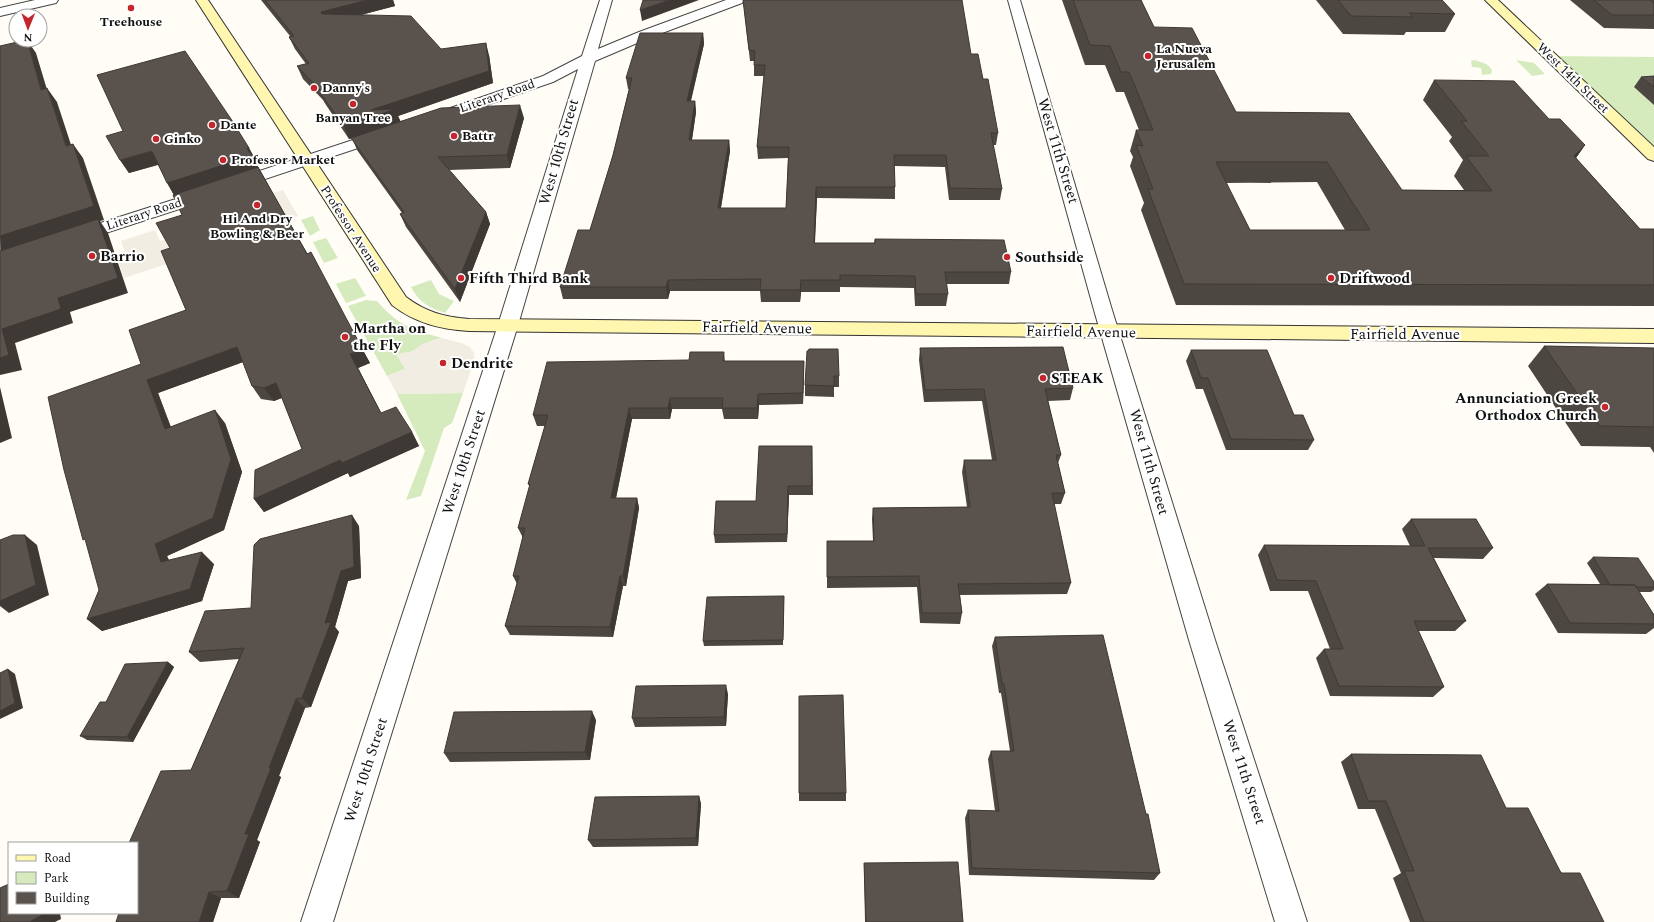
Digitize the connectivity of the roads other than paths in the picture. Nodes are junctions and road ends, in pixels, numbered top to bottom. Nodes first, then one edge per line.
1 (52, 0) edge
2 (202, 0) edge
3 (606, 0) edge
4 (738, 0) edge
5 (1014, 0) edge
6 (1491, 0) edge
7 (0, 12) edge
8 (587, 59) junction
9 (421, 122) edge
10 (396, 131) edge
11 (1654, 156) edge
12 (306, 161) junction
13 (61, 242) edge
14 (508, 325) junction
15 (1110, 332) junction
16 (1654, 336) edge
17 (318, 922) edge
18 (1291, 922) edge

1 - 7 street
2 - 12 street, Professor Avenue
3 - 8 street, West 10th Street
4 - 8 street, Literary Road
5 - 15 street, West 11th Street
6 - 11 street, West 14th Street
8 - 9 street, Literary Road
8 - 14 street, West 10th Street
10 - 12 street, Literary Road
12 - 13 street, Literary Road
12 - 14 street, Professor Avenue
14 - 15 street, Fairfield Avenue
14 - 17 street, West 10th Street
15 - 16 street, Fairfield Avenue
15 - 18 street, West 11th Street

